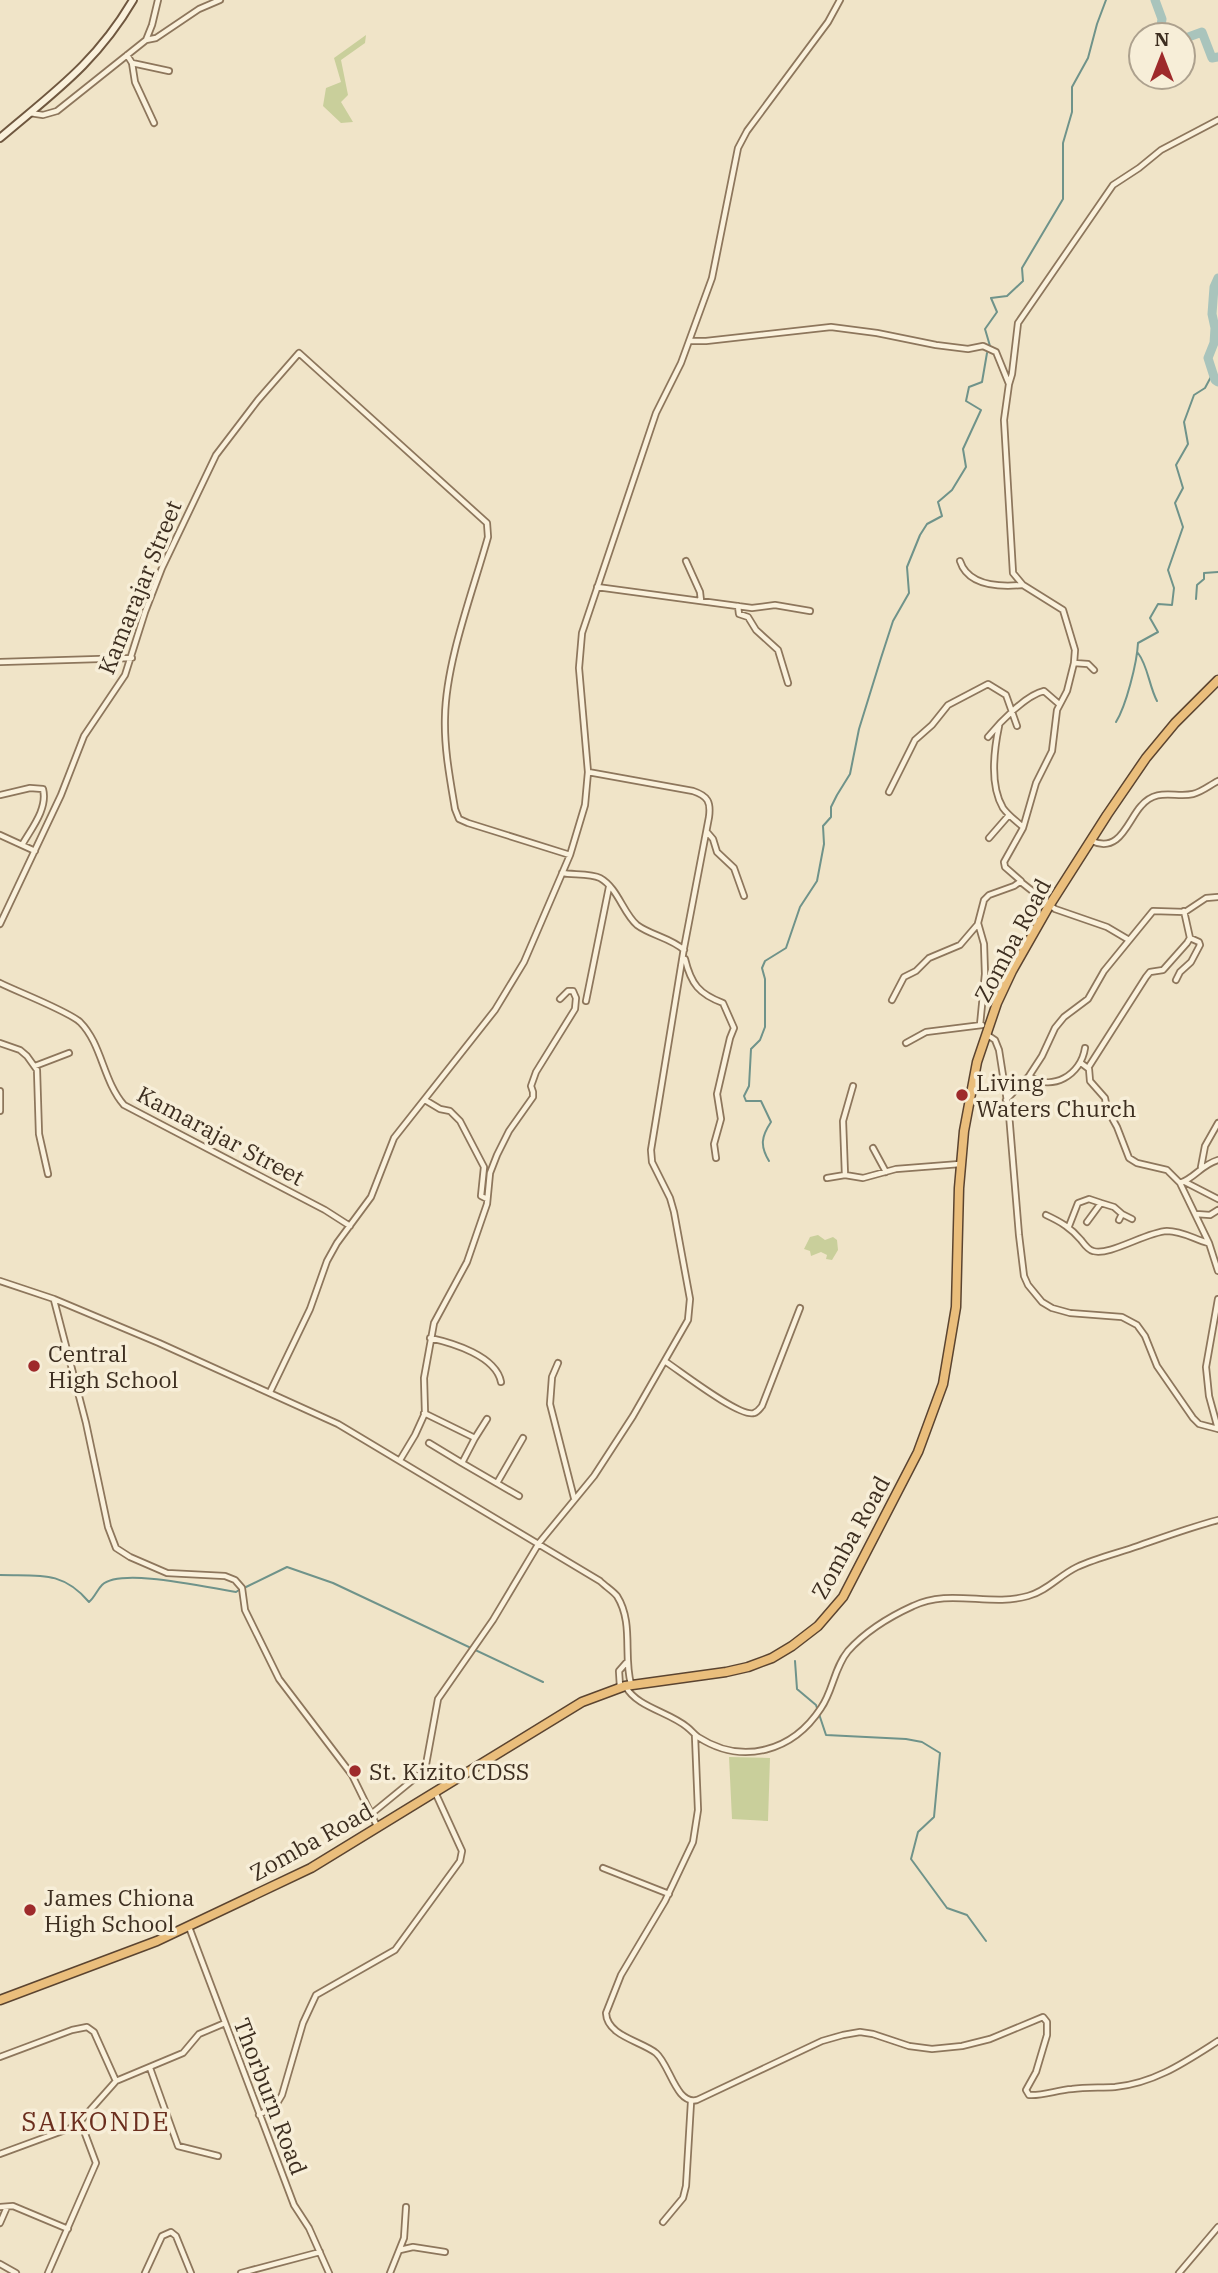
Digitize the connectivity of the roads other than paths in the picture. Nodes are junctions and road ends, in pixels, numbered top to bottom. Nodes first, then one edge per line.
1 (133, 0) edge
2 (158, 0) edge
3 (220, 0) edge
4 (840, 0) edge
5 (145, 40) junction
6 (127, 55) junction
7 (132, 63) junction
8 (169, 71) dead end
9 (30, 113) junction
10 (1218, 120) edge
11 (155, 123) dead end
12 (0, 138) edge
13 (690, 341) junction
14 (1009, 384) junction
15 (686, 561) dead end
16 (960, 561) dead end
17 (1023, 585) junction
18 (597, 587) junction
19 (701, 601) junction
20 (738, 606) junction
21 (810, 611) dead end
22 (132, 658) junction
23 (0, 662) edge
24 (1074, 663) junction
25 (1094, 670) dead end
26 (1218, 680) edge
27 (788, 683) dead end
28 (1059, 704) junction
29 (1011, 714) junction
30 (999, 726) junction
31 (1017, 726) dead end
32 (988, 737) dead end
33 (588, 772) junction
34 (1218, 781) edge
35 (889, 792) dead end
36 (0, 795) edge
37 (1009, 815) junction
38 (1023, 828) junction
39 (706, 831) junction
40 (0, 835) edge
41 (989, 838) dead end
42 (1092, 841) junction
43 (22, 845) junction
44 (35, 851) junction
45 (570, 855) junction
46 (562, 873) junction
47 (1020, 882) junction
48 (609, 887) junction
49 (744, 896) dead end
50 (1218, 897) edge
51 (1049, 906) junction
52 (1183, 910) junction
53 (978, 923) junction
54 (0, 924) edge
55 (1190, 938) junction
56 (1129, 940) junction
57 (684, 948) junction
58 (1175, 981) dead end
59 (0, 983) edge
60 (560, 999) dead end
61 (892, 1000) dead end
62 (586, 1001) dead end
63 (985, 1025) junction
64 (986, 1034) junction
65 (0, 1043) edge
66 (906, 1043) dead end
67 (1085, 1048) dead end
68 (69, 1053) dead end
69 (1081, 1063) junction
70 (34, 1066) junction
71 (1088, 1068) junction
72 (1029, 1076) junction
73 (853, 1086) dead end
74 (0, 1091) edge
75 (425, 1100) junction
76 (1006, 1100) junction
77 (0, 1111) edge
78 (1218, 1123) edge
79 (873, 1148) dead end
80 (716, 1158) dead end
81 (1218, 1160) edge
82 (960, 1164) junction
83 (1200, 1167) junction
84 (886, 1172) junction
85 (48, 1174) dead end
86 (845, 1175) junction
87 (827, 1178) dead end
88 (1183, 1182) junction
89 (487, 1199) junction
90 (1218, 1199) edge
91 (1101, 1203) junction
92 (1218, 1210) edge
93 (1122, 1214) junction
94 (1196, 1214) junction
95 (1046, 1215) dead end
96 (1132, 1219) dead end
97 (1119, 1220) dead end
98 (1087, 1222) dead end
99 (350, 1226) junction
100 (1069, 1226) junction
101 (1209, 1243) junction
102 (1218, 1271) edge
103 (0, 1281) edge
104 (54, 1299) junction
105 (1218, 1299) edge
106 (800, 1308) dead end
107 (429, 1338) junction
108 (666, 1362) junction
109 (558, 1363) dead end
110 (501, 1382) dead end
111 (270, 1392) junction
112 (424, 1413) junction
113 (487, 1419) dead end
114 (1218, 1429) edge
115 (523, 1437) dead end
116 (475, 1438) junction
117 (429, 1443) dead end
118 (400, 1460) junction
119 (462, 1463) junction
120 (497, 1483) junction
121 (519, 1496) dead end
122 (574, 1499) junction
123 (1218, 1520) edge
124 (539, 1543) junction
125 (627, 1663) junction
126 (625, 1686) junction
127 (695, 1736) junction
128 (435, 1791) junction
129 (370, 1815) junction
130 (377, 1827) junction
131 (603, 1868) dead end
132 (669, 1894) junction
133 (189, 1927) junction
134 (0, 2000) edge
135 (225, 2023) junction
136 (1218, 2041) edge
137 (0, 2057) edge
138 (150, 2068) junction
139 (116, 2081) junction
140 (691, 2102) junction
141 (259, 2115) junction
142 (76, 2126) junction
143 (0, 2154) edge
144 (218, 2156) dead end
145 (0, 2207) edge
146 (7, 2207) junction
147 (406, 2207) dead end
148 (663, 2222) dead end
149 (0, 2223) edge
150 (1218, 2227) edge
151 (68, 2229) junction
152 (399, 2250) junction
153 (320, 2252) junction
154 (445, 2252) dead end
155 (0, 2264) edge
156 (16, 2273) edge
157 (48, 2273) edge
158 (145, 2273) edge
159 (191, 2273) edge
160 (241, 2273) edge
161 (329, 2273) edge
162 (390, 2273) edge
163 (1179, 2273) edge

1 - 9 main road
2 - 5 street
3 - 5 street
4 - 13 street
5 - 6 street
6 - 7 street
6 - 9 street
7 - 8 street
7 - 11 street
9 - 12 main road
10 - 14 street
13 - 14 street
13 - 18 street
14 - 17 street
15 - 19 street
16 - 17 street
17 - 24 street
18 - 19 street
18 - 33 street
19 - 20 street
20 - 21 street
20 - 27 street
22 - 23 street
22 - 44 street, Kamarajar Street
22 - 45 street, Kamarajar Street
24 - 25 street
24 - 28 street
26 - 42 highway, Zomba Road
28 - 29 street
28 - 38 street
29 - 30 street
29 - 31 street
29 - 35 street
30 - 32 street
30 - 37 street
33 - 39 street
33 - 45 street
34 - 42 street
36 - 43 street
37 - 38 street
37 - 41 street
38 - 47 street
39 - 49 street
39 - 57 street
40 - 43 street
42 - 51 highway, Zomba Road
43 - 44 street
44 - 54 street, Kamarajar Street
45 - 46 street
46 - 48 street
46 - 75 street
47 - 51 street
47 - 53 street
48 - 57 street
48 - 62 street
50 - 52 street
51 - 56 street
51 - 63 highway, Zomba Road
52 - 55 street
52 - 56 street
53 - 61 street
53 - 63 street
55 - 58 street
55 - 71 street
56 - 72 street
57 - 80 street
57 - 108 street
59 - 99 street, Kamarajar Street
60 - 89 street
63 - 64 highway, Zomba Road
63 - 66 street
64 - 76 street
64 - 82 highway, Zomba Road
65 - 70 street
67 - 69 street
68 - 70 street
69 - 71 street
69 - 72 street
70 - 85 street
71 - 88 street
72 - 76 street
73 - 86 street
74 - 77 street
75 - 89 street
75 - 99 street
76 - 114 street
78 - 83 street
79 - 84 street
81 - 83 street
82 - 84 street
82 - 126 highway, Zomba Road
83 - 88 street
84 - 86 street
86 - 87 street
88 - 90 street
88 - 94 street
89 - 107 street
91 - 93 street
91 - 98 street
91 - 100 street
92 - 94 street
93 - 96 street
93 - 97 street
94 - 101 street
95 - 100 street
99 - 111 street
100 - 101 street
101 - 102 street
103 - 104 street
104 - 111 street
104 - 129 street
105 - 114 street
106 - 108 street
107 - 110 street
107 - 112 street
108 - 122 street
109 - 122 street
111 - 118 street
112 - 116 street
112 - 118 street
113 - 116 street
115 - 120 street
116 - 119 street
117 - 119 street
118 - 124 street
119 - 120 street
120 - 121 street
122 - 124 street
123 - 127 street
124 - 125 street
124 - 129 street
125 - 126 street
125 - 126 street
126 - 127 street
126 - 128 highway, Zomba Road
127 - 132 street
128 - 130 highway, Zomba Road
128 - 141 street
129 - 130 street
130 - 133 highway, Zomba Road
131 - 132 street
132 - 140 street
133 - 134 highway, Zomba Road
133 - 135 street, Thorburn Road
135 - 138 street
135 - 141 street, Thorburn Road
136 - 140 street
137 - 139 street
138 - 139 street
138 - 144 street
139 - 142 street
140 - 148 street
141 - 153 street, Thorburn Road
142 - 143 street
142 - 151 street
145 - 146 street
146 - 149 street
146 - 151 street
147 - 152 street
150 - 163 street
151 - 157 street
152 - 154 street
152 - 162 street
153 - 160 street
153 - 161 street, Thorburn Road
155 - 156 street
158 - 159 street

